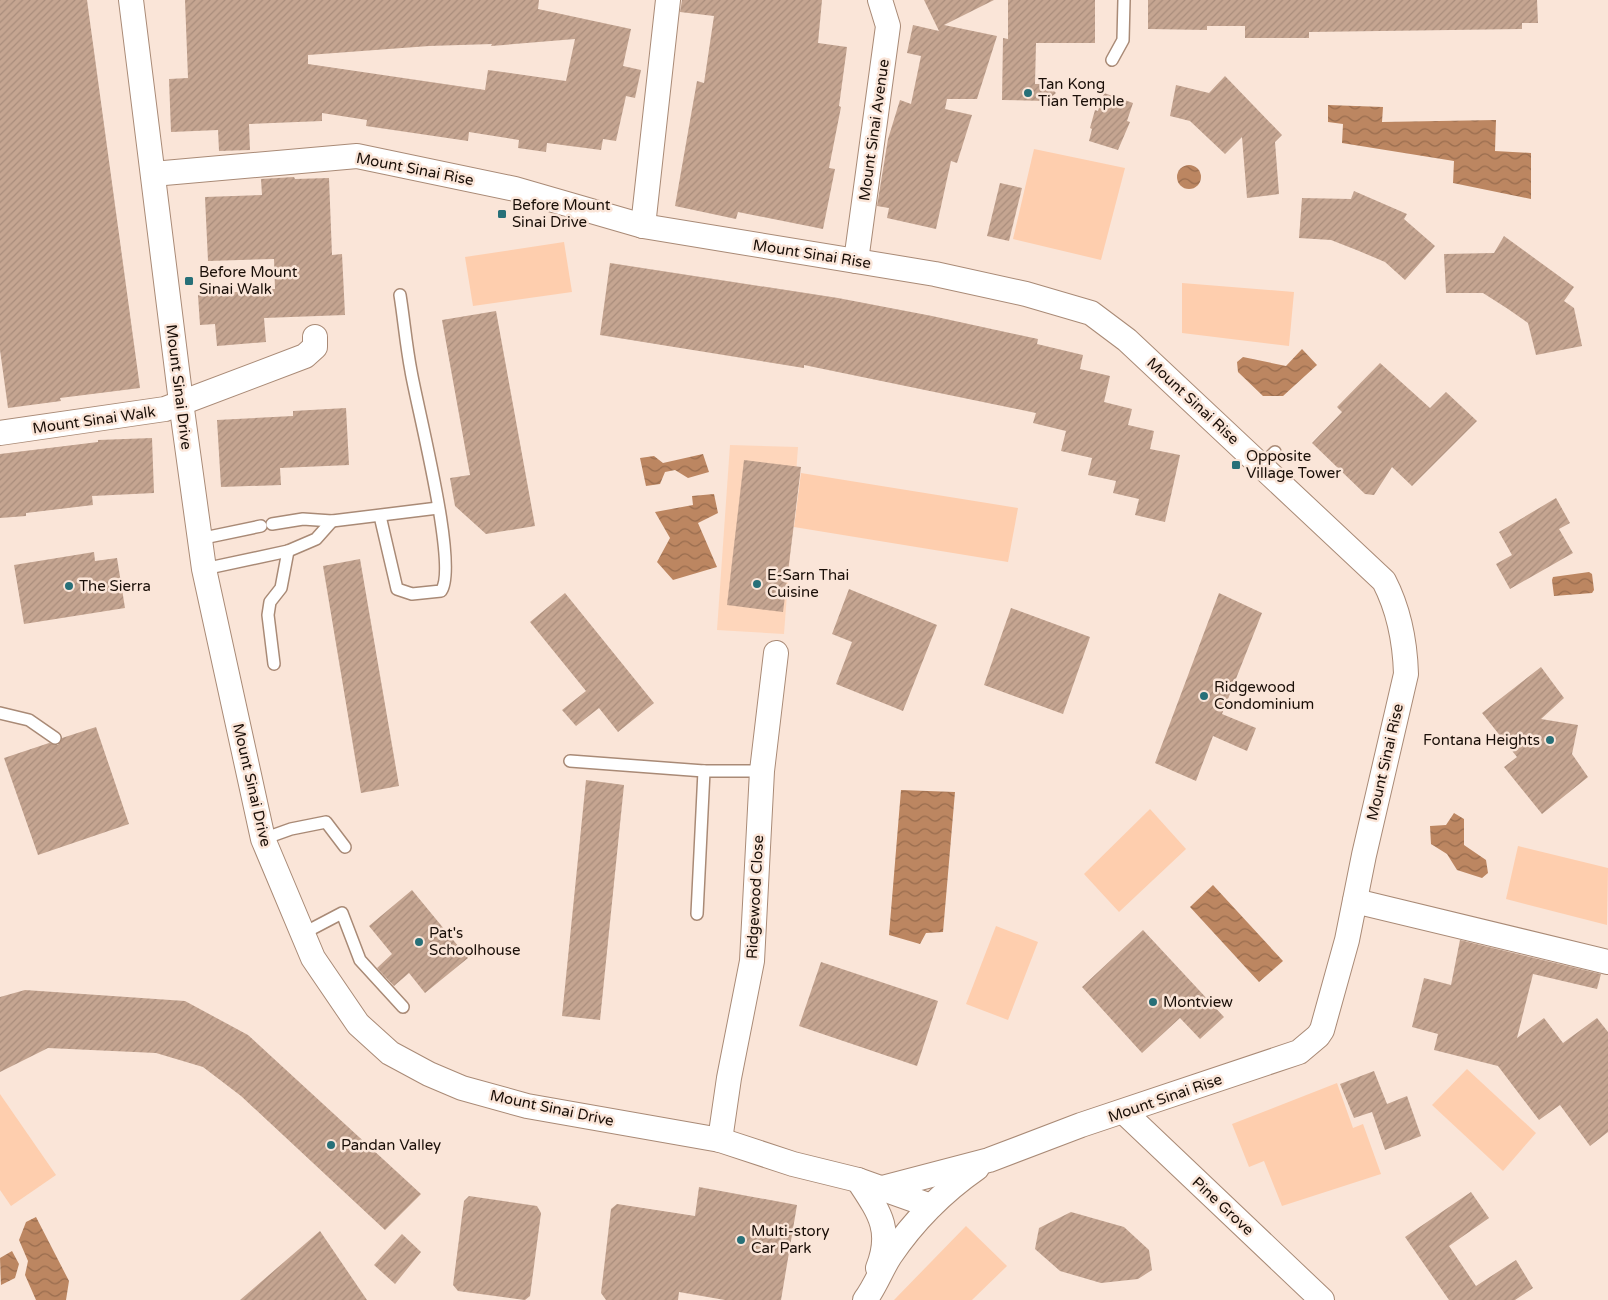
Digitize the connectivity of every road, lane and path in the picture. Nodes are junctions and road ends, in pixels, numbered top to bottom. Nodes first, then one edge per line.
1 (131, 0) edge
2 (668, 0) edge
3 (880, 0) edge
4 (1124, 0) edge
5 (1112, 60) dead end
6 (153, 174) junction
7 (643, 226) junction
8 (856, 262) junction
9 (400, 295) dead end
10 (314, 337) dead end
11 (181, 402) junction
12 (0, 433) edge
13 (438, 508) junction
14 (380, 516) junction
15 (332, 521) junction
16 (199, 539) junction
17 (288, 551) junction
18 (204, 569) junction
19 (776, 653) dead end
20 (274, 664) dead end
21 (0, 713) edge
22 (55, 738) dead end
23 (570, 760) dead end
24 (704, 770) junction
25 (762, 771) junction
26 (263, 839) junction
27 (345, 847) dead end
28 (1355, 901) junction
29 (696, 914) dead end
30 (302, 934) junction
31 (1608, 962) edge
32 (403, 1007) dead end
33 (1124, 1112) junction
34 (720, 1140) junction
35 (989, 1160) junction
36 (858, 1180) junction
37 (882, 1188) junction
38 (931, 1206) junction
39 (866, 1299) edge
40 (1322, 1300) edge

1 - 6 street, Mount Sinai Drive
2 - 7 street
3 - 8 street, Mount Sinai Avenue
4 - 5 lane
6 - 7 street, Mount Sinai Rise
6 - 11 street, Mount Sinai Drive
7 - 8 street, Mount Sinai Rise
8 - 28 street, Mount Sinai Rise
9 - 13 lane
10 - 11 street, Mount Sinai Walk
11 - 12 street, Mount Sinai Walk
11 - 16 street, Mount Sinai Drive
13 - 14 lane
13 - 14 lane
14 - 15 lane
15 - 16 lane
15 - 17 lane
16 - 18 street, Mount Sinai Drive
17 - 18 lane
17 - 20 lane
18 - 26 street, Mount Sinai Drive
19 - 25 street, Ridgewood Close
21 - 22 lane
23 - 24 lane
24 - 25 lane
24 - 29 lane
25 - 34 street, Ridgewood Close
26 - 27 lane
26 - 30 street, Mount Sinai Drive
28 - 31 street
28 - 33 street, Mount Sinai Rise
30 - 32 lane
30 - 34 street, Mount Sinai Drive
33 - 35 street, Mount Sinai Rise
33 - 40 street, Pine Grove
34 - 36 street, Mount Sinai Drive
35 - 37 street
35 - 38 street
36 - 37 street, Mount Sinai Drive
36 - 39 street
37 - 38 street, Mount Sinai Drive
38 - 39 street

